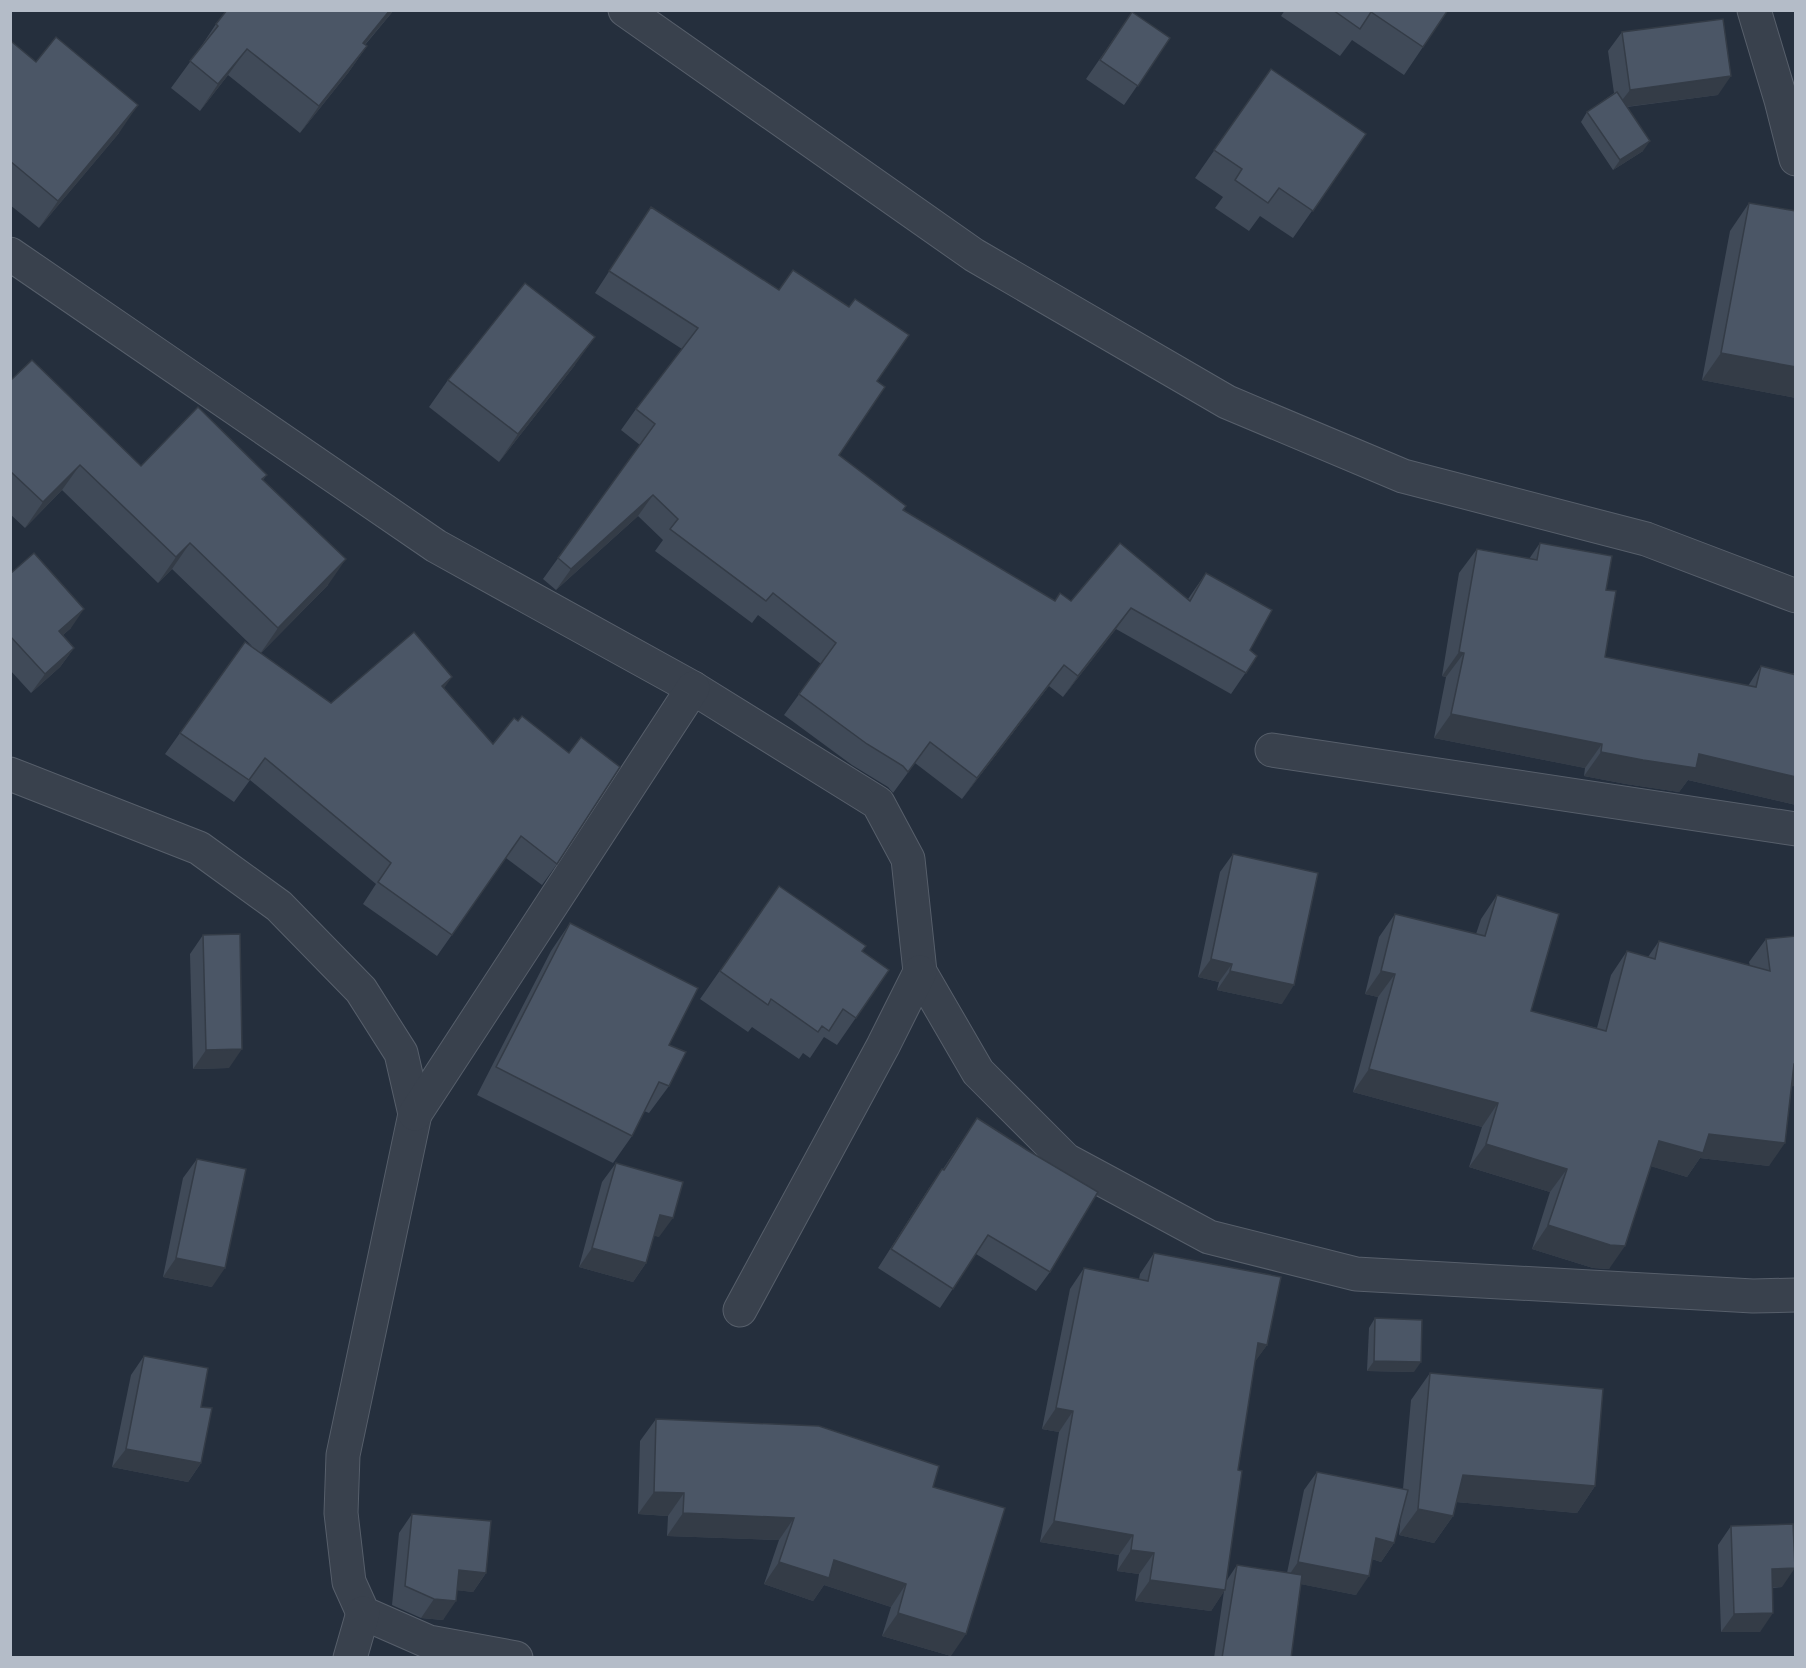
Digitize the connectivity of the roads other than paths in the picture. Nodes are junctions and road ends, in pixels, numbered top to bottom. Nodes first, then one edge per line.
1 (625, 10) edge
2 (1754, 10) edge
3 (1796, 159) edge
4 (10, 254) edge
5 (1796, 596) edge
6 (693, 688) junction
7 (1272, 750) dead end
8 (10, 774) edge
9 (1796, 829) edge
10 (920, 972) junction
11 (415, 1114) junction
12 (1796, 1295) edge
13 (740, 1310) dead end
14 (363, 1613) junction
15 (350, 1658) edge
16 (516, 1658) edge

1 - 5 street
2 - 3 street
4 - 6 street
6 - 10 street
6 - 11 street
7 - 9 street
8 - 11 street
10 - 12 street
10 - 13 street
11 - 14 street
14 - 15 street
14 - 16 street

